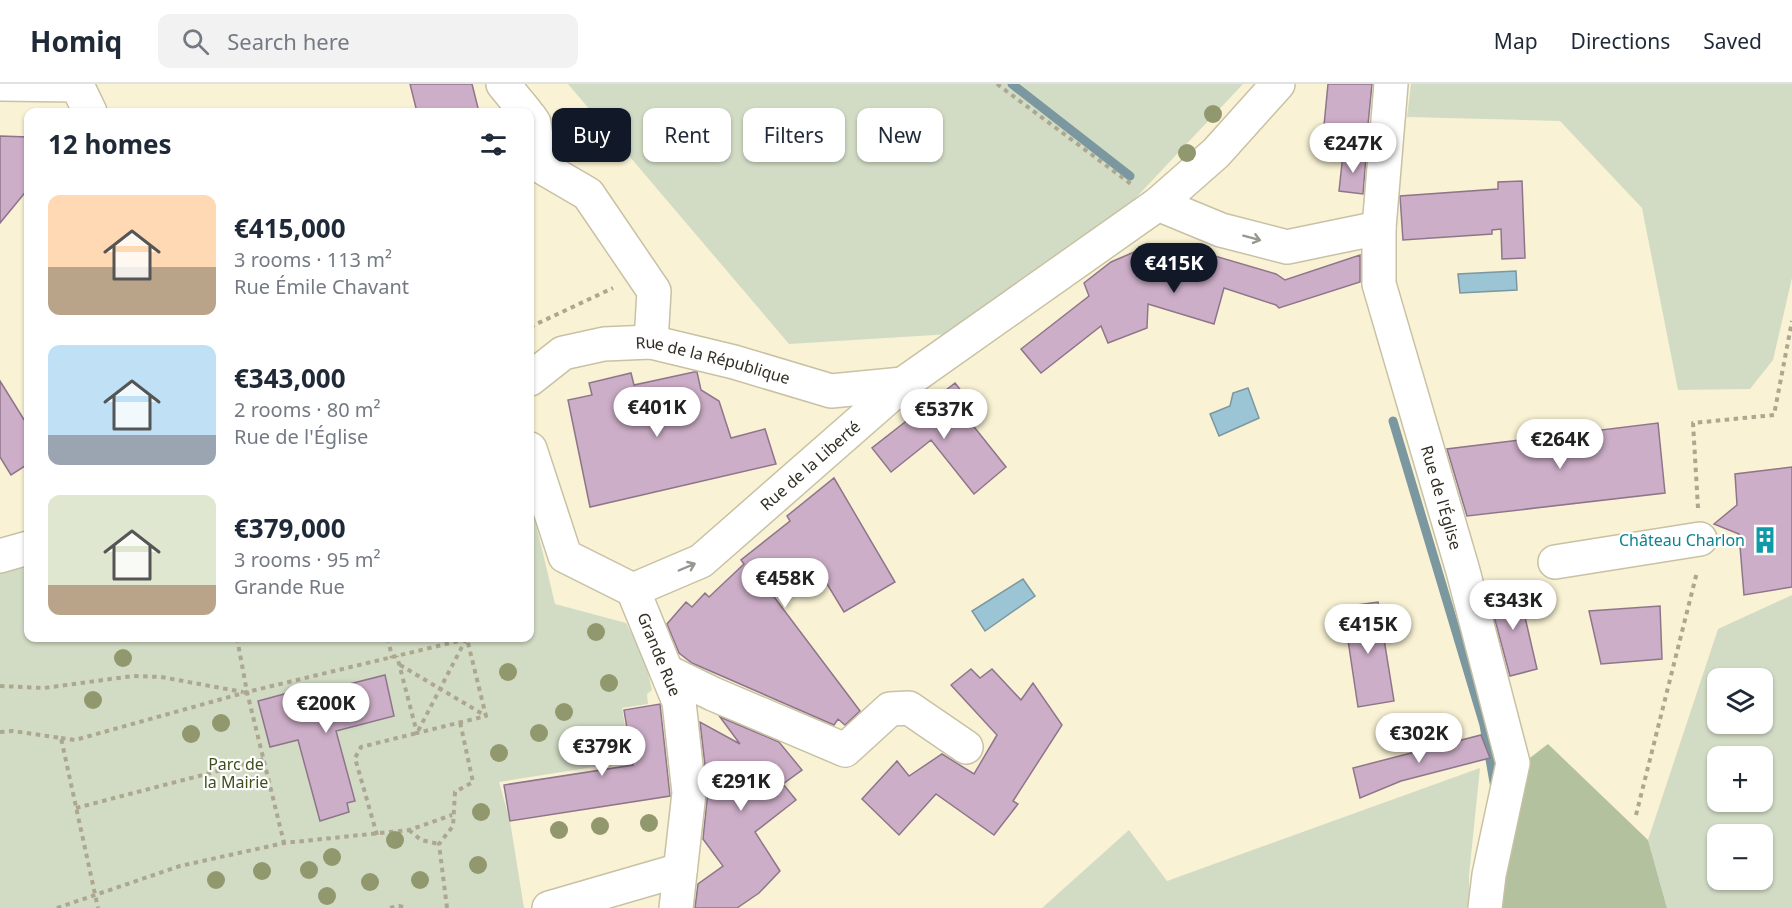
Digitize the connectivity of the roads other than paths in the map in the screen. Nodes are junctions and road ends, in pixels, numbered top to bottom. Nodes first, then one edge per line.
1 (0, 84) edge
2 (503, 84) edge
3 (1278, 84) edge
4 (1391, 84) edge
5 (88, 108) edge
6 (523, 108) edge
7 (534, 123) edge
8 (1158, 204) junction
9 (1379, 228) junction
10 (651, 342) junction
11 (534, 376) edge
12 (903, 384) junction
13 (534, 461) edge
14 (1700, 539) dead end
15 (24, 549) edge
16 (0, 556) edge
17 (1555, 562) dead end
18 (633, 590) junction
19 (668, 672) junction
20 (966, 747) dead end
21 (680, 870) junction
22 (549, 908) edge
23 (676, 908) edge
24 (1485, 908) edge

1 - 5 street
2 - 6 street
3 - 8 street, Rue de la Liberté
4 - 9 street, Rue de l'Église
7 - 10 street
8 -> 9 street
8 - 12 street, Rue de la Liberté
9 - 24 street, Rue de l'Église
10 - 11 street, Rue de la République
10 - 12 street, Rue de la République
18 -> 12 street, Rue de la Liberté
13 - 18 street
14 - 17 street
15 - 16 street
18 - 19 street, Grande Rue
19 - 20 street
19 - 21 street, Grande Rue
21 - 22 street
21 - 23 street, Grande Rue

